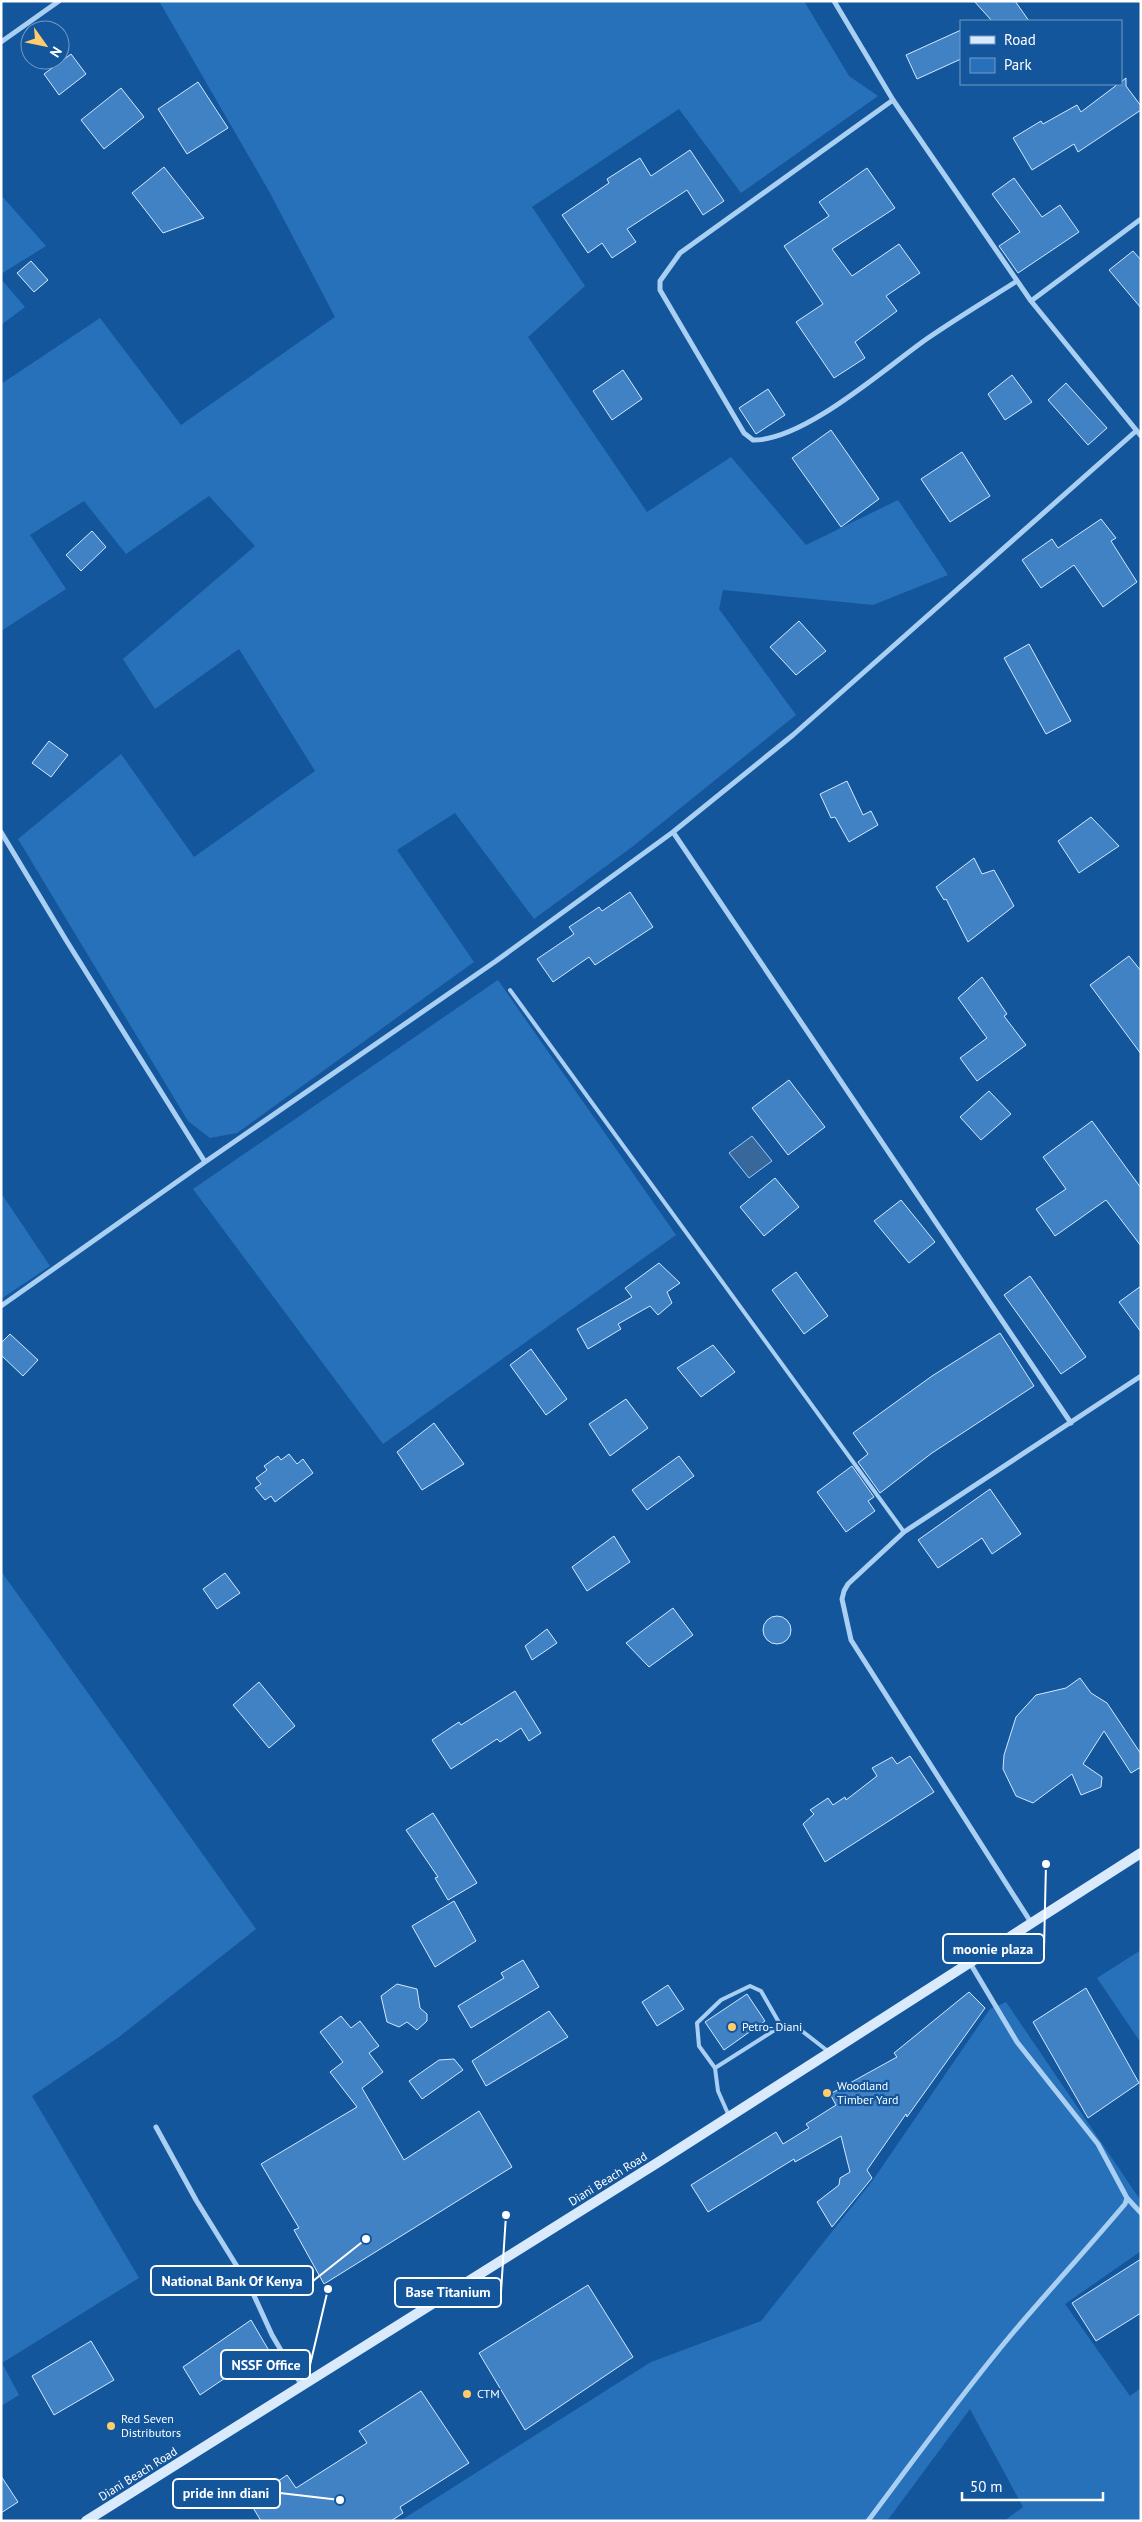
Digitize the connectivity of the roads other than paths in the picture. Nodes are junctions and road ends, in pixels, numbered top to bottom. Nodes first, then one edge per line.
1 (59, 1) edge
2 (834, 1) edge
3 (1, 42) edge
4 (893, 100) junction
5 (1141, 219) edge
6 (1017, 281) junction
7 (1031, 301) junction
8 (1136, 431) junction
9 (1141, 436) edge
10 (1, 832) edge
11 (674, 832) junction
12 (510, 990) dead end
13 (205, 1162) junction
14 (1, 1306) edge
15 (1141, 1376) edge
16 (1071, 1423) junction
17 (904, 1532) junction
18 (1141, 1853) edge
19 (1033, 1924) junction
20 (970, 1964) junction
21 (781, 2026) junction
22 (829, 2052) junction
23 (715, 2068) junction
24 (729, 2117) junction
25 (156, 2127) dead end
26 (1127, 2198) junction
27 (1141, 2213) edge
28 (302, 2386) junction
29 (86, 2521) edge
30 (868, 2521) edge

1 - 3 street
2 - 4 street
4 - 6 street
4 - 6 street
5 - 7 street
6 - 7 street
7 - 8 street
8 - 9 street
8 - 11 street
10 - 13 street
11 - 13 street
11 - 16 street
12 - 17 lane
13 - 14 street
15 - 16 street
16 - 17 street
17 - 19 street
18 - 19 main road, Diani Beach Road
19 - 20 main road, Diani Beach Road
20 - 22 main road, Diani Beach Road
20 - 26 street
21 - 22 lane
21 - 23 lane
21 - 23 lane
22 - 24 main road, Diani Beach Road
23 - 24 lane
24 - 28 main road, Diani Beach Road
25 - 28 street
26 - 27 street
26 - 30 street
28 - 29 main road, Diani Beach Road

